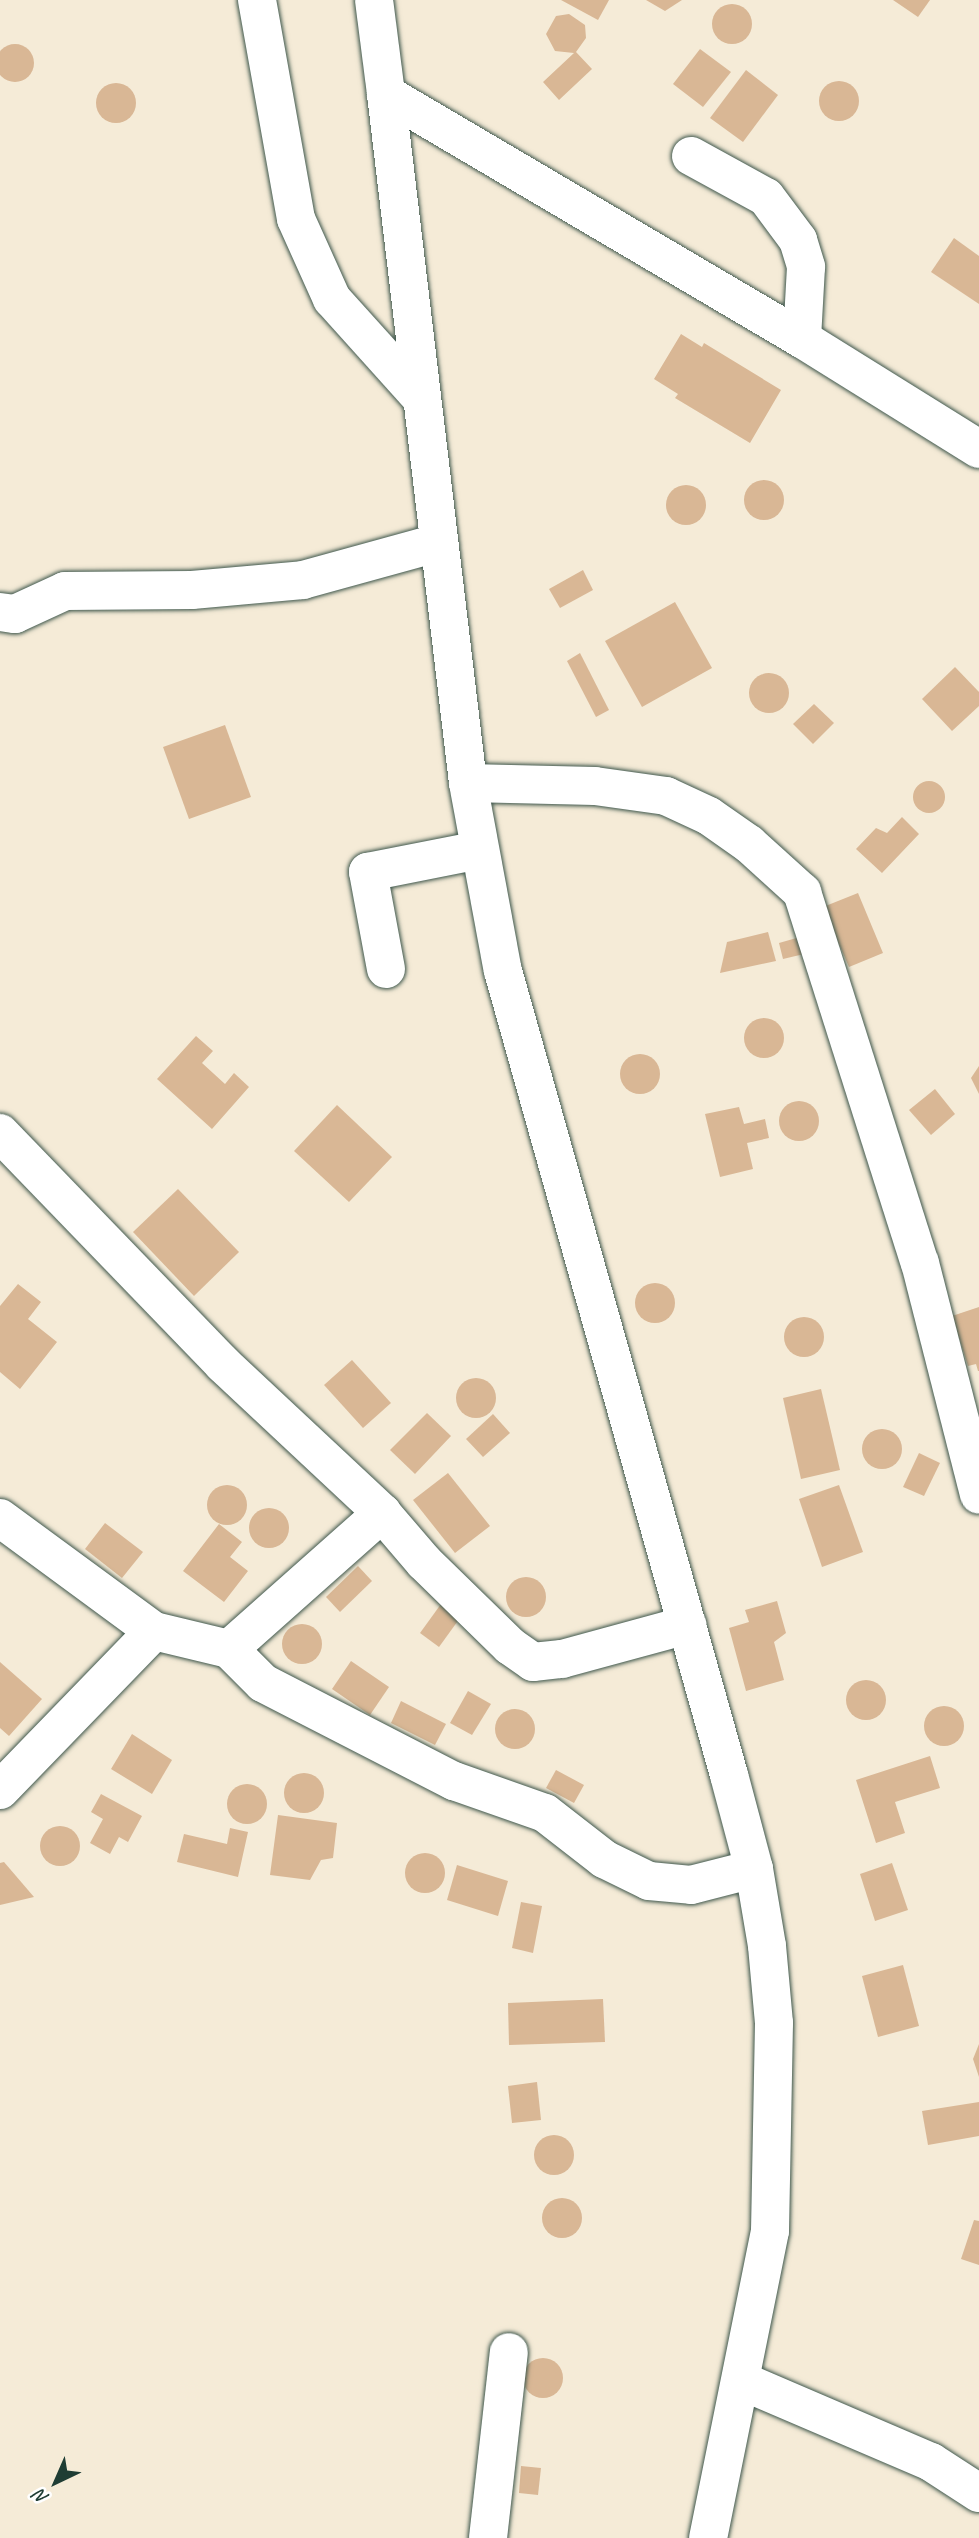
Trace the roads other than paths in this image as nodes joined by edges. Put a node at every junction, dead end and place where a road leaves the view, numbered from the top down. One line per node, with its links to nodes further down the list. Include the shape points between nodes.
1 (257, 0): 6 (street, via 296,219 332,299)
2 (374, 0): 3 (street)
3 (386, 94): 5 (street); 6 (street)
4 (691, 156): 5 (street, via 766,197 798,240 806,267)
5 (802, 339): 7 (street)
6 (421, 398): 8 (street)
7 (979, 449)
8 (437, 542): 9 (street, via 303,580 192,590 65,591 15,614); 10 (street)
9 (0, 612)
10 (468, 783): 11 (street); 14 (street, via 594,786 666,796 709,816 739,837 802,892 920,1262)
11 (479, 850): 12 (street, via 368,872); 17 (street, via 533,1083)
12 (386, 969)
13 (0, 1133): 15 (street, via 223,1364)
14 (979, 1495)
15 (382, 1513): 17 (street, via 424,1562 533,1662 562,1659); 19 (street)
16 (0, 1518): 18 (street)
17 (687, 1625): 21 (street)
18 (154, 1631): 19 (street); 20 (street)
19 (229, 1649): 21 (street, via 263,1683 454,1781 545,1813 604,1859 649,1881 691,1885)
20 (0, 1790)
21 (754, 1870): 23 (street, via 774,2023 774,2134 770,2231)
22 (509, 2352): 25 (street)
23 (742, 2381): 24 (street, via 931,2462); 26 (street)
24 (979, 2493)
25 (488, 2538)
26 (708, 2538)

